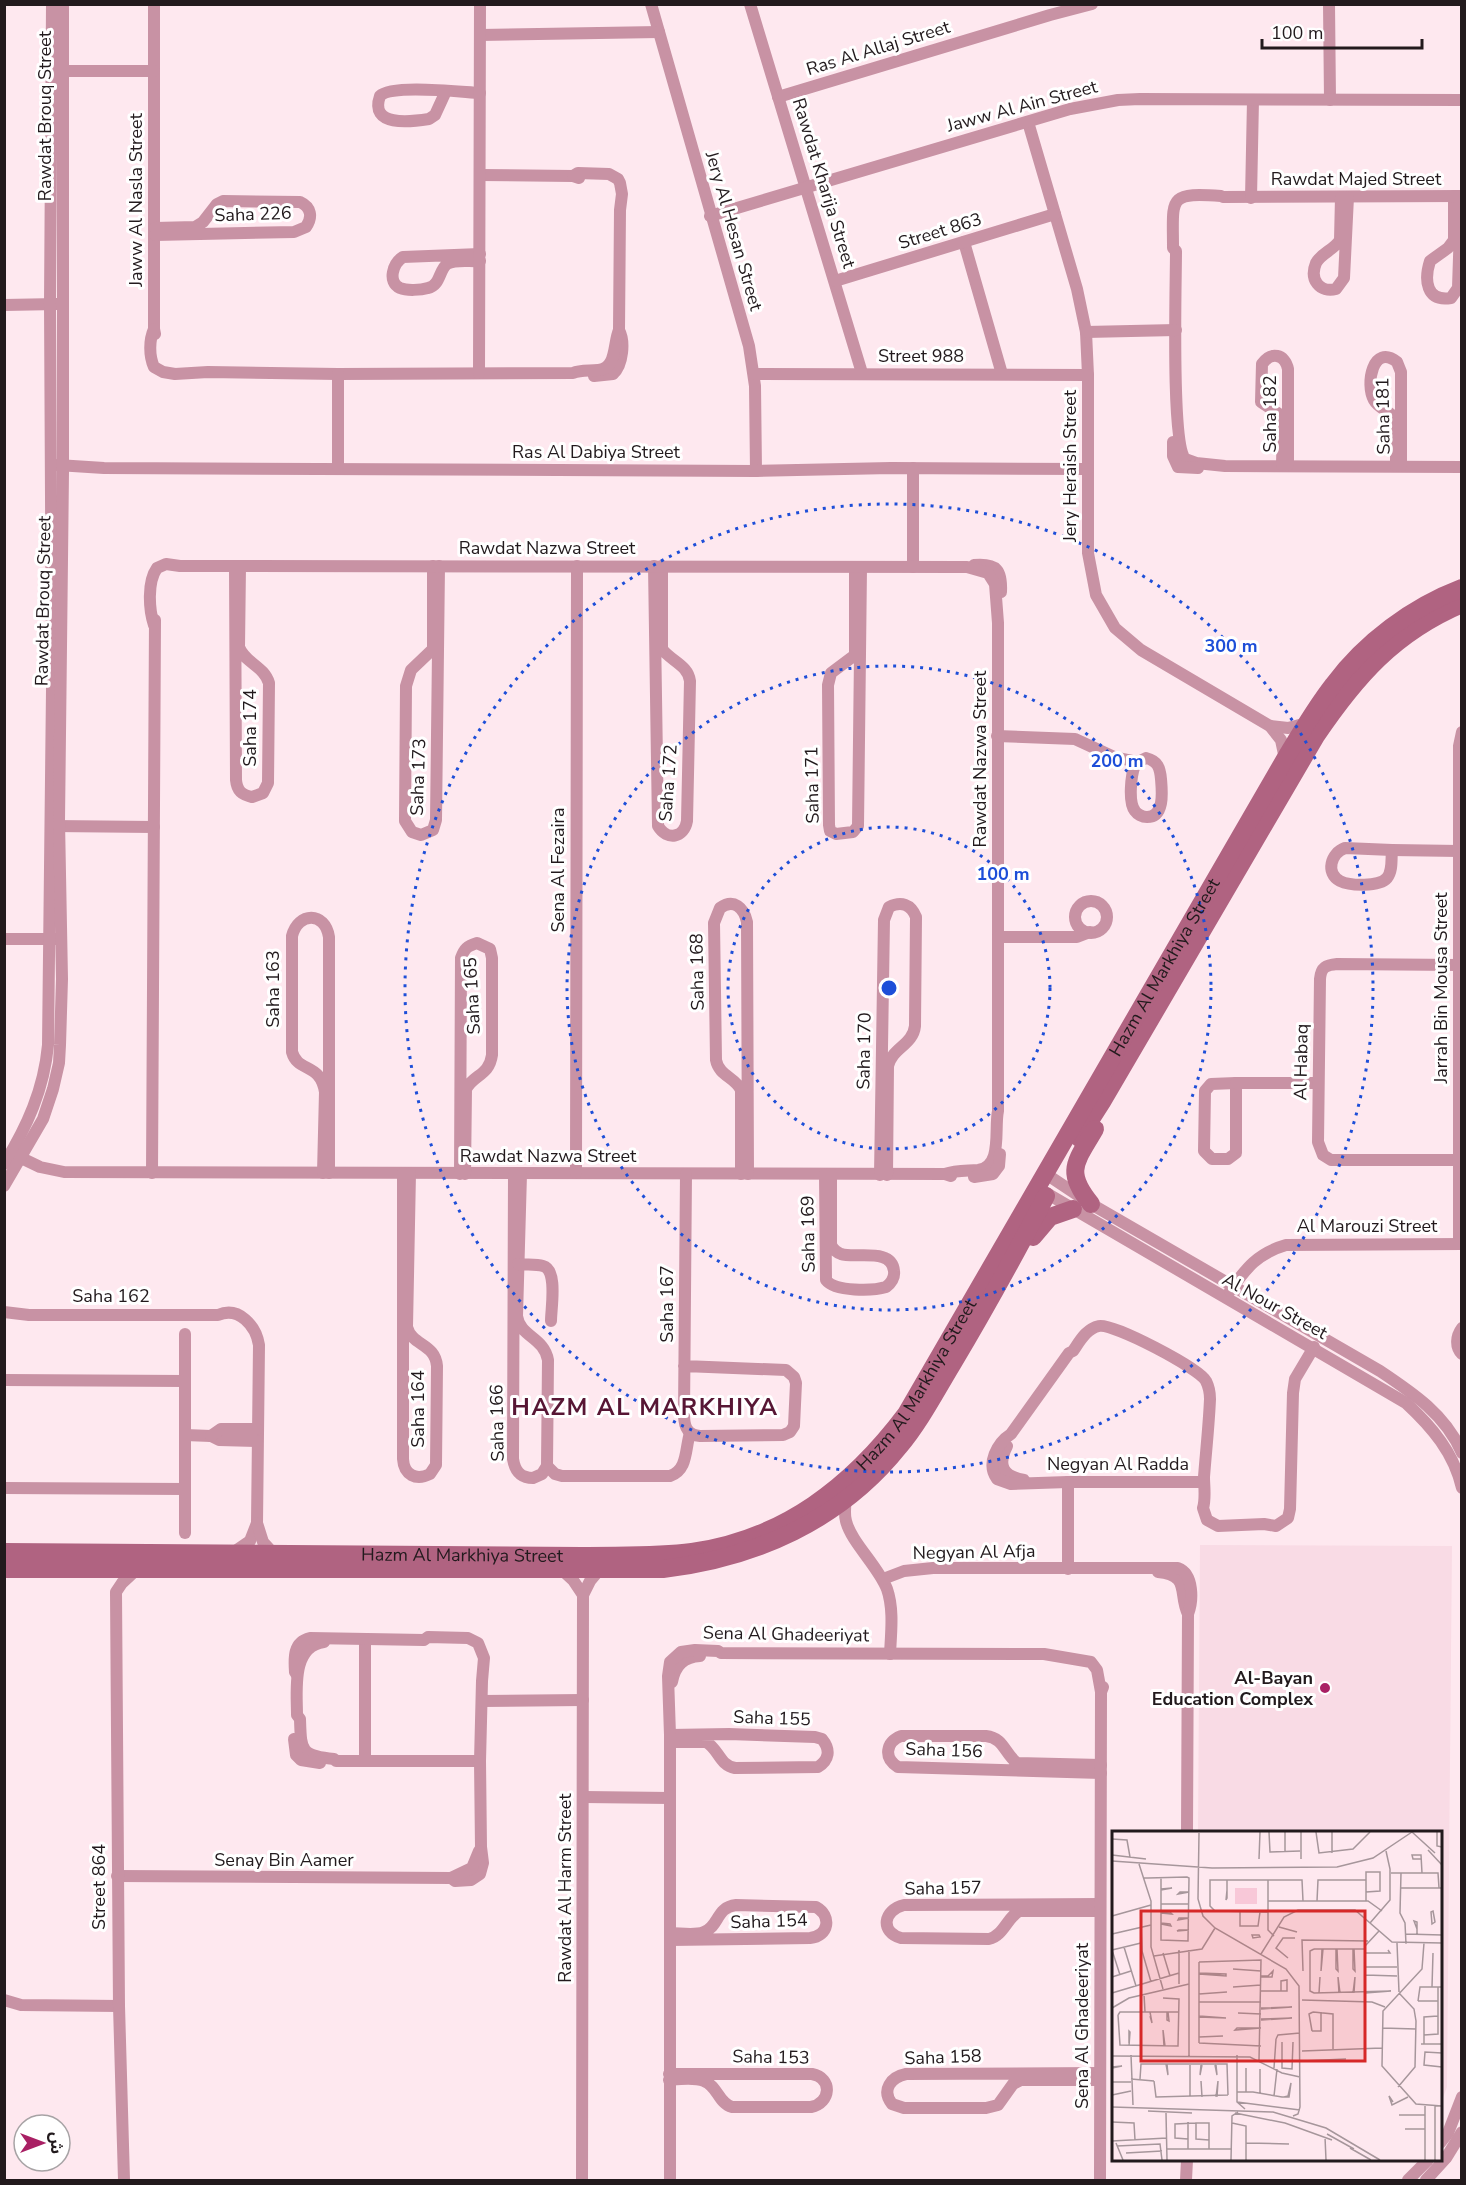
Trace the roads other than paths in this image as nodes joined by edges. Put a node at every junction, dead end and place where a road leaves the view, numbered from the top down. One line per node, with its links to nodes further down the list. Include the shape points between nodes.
1 (52, 4): 11 (street, Rawdat Brouq Street)
2 (63, 4): 11 (street, Rawdat Brouq Street)
3 (154, 4): 12 (street, Jaww Al Nasla Street)
4 (480, 4): 10 (street)
5 (651, 4): 9 (street, Jery Al Hesan Street)
6 (750, 4): 15 (street, Rawdat Kharija Street)
7 (1092, 4): 15 (street, Ras Al Allaj Street)
8 (1329, 4): 17 (street)
9 (659, 33): 10 (street); 27 (street, Jery Al Hesan Street)
10 (480, 35): 14 (street)
11 (57, 71): 12 (street); 39 (street, Rawdat Brouq Street)
12 (154, 71): 28 (street, Jaww Al Nasla Street)
13 (446, 91): 13 (street, via 391,89 380,96 378,110 387,119 429,119 435,115); 14 (street)
14 (480, 93): 20 (street)
15 (778, 97): 21 (street, Rawdat Kharija Street)
16 (1252, 100): 17 (street, Jaww Al Ain Street); 19 (street, Jaww Al Ain Street, via 1118,100); 24 (street, Rawdat Majed Street)
17 (1330, 100): 18 (street, Jaww Al Ain Street)
18 (1461, 100)
19 (1028, 122): 21 (street, Jaww Al Ain Street); 26 (street, Jery Heraish Street)
20 (480, 175): 34 (street); 43 (street, Jaww Al Nasla Street, via 604,174 614,176 622,189 619,330 608,366 573,373)
21 (805, 188): 27 (street, Jaww Al Ain Street); 38 (street, Rawdat Kharija Street)
22 (1459, 196): 23 (street, Rawdat Majed Street); 32 (street, via 1454,240); 35 (street)
23 (1345, 197): 24 (street, Rawdat Majed Street); 31 (street, via 1340,240); 36 (street)
24 (1251, 198): 41 (street, Rawdat Majed Street, via 1193,201 1182,208 1176,251)
25 (209, 213): 28 (street, Saha 226, via 195,227); 29 (street); 29 (street, Saha 226, via 228,200 294,201 310,210 310,223 300,231)
26 (1055, 214): 30 (street, Street 863); 42 (street, Jery Heraish Street)
27 (710, 216): 46 (street, Jery Al Hesan Street)
28 (155, 231): 29 (street, Saha 226); 45 (street, Jaww Al Nasla Street, via 153,329 161,363 175,369 208,372)
29 (221, 234)
30 (964, 242): 38 (street, Street 863); 47 (street)
31 (1328, 251): 36 (street); 36 (street, via 1317,261 1314,272 1317,286 1323,290 1341,285)
32 (1442, 252): 35 (street); 35 (street, via 1430,261 1427,276 1430,292 1436,297 1451,298 1455,294)
33 (428, 255): 34 (street); 37 (street); 37 (street, via 399,259 393,272 394,283 402,289 427,288 435,285)
34 (480, 258): 37 (street, via 450,262); 43 (street)
35 (1460, 259)
36 (1346, 261)
37 (441, 274)
38 (835, 281): 44 (street, Rawdat Kharija Street)
39 (56, 304): 40 (street); 56 (street, Rawdat Brouq Street); 59 (street, Rawdat Brouq Street)
40 (4, 305)
41 (1176, 330): 42 (street); 53 (street, Rawdat Majed Street, via 1176,421 1179,449 1185,459 1225,466)
42 (1086, 332): 48 (street, Jery Heraish Street)
43 (479, 373): 45 (street, Jaww Al Nasla Street)
44 (862, 373): 46 (street, Street 988); 47 (street, Street 988)
45 (339, 374): 57 (street)
46 (754, 374): 61 (street, Jery Al Hesan Street)
47 (1002, 374): 48 (street, Street 988)
48 (1088, 375): 60 (street, Jery Heraish Street)
49 (1401, 397): 52 (street); 52 (street, Saha 181, via 1399,366 1393,359 1382,357 1374,364 1371,384 1375,402); 54 (street, Saha 181)
50 (1289, 399): 51 (street); 51 (street, Saha 182, via 1288,364 1278,355 1268,357 1262,363 1260,398 1263,405); 53 (street, Saha 182)
51 (1275, 411): 53 (street, Saha 182, via 1283,420)
52 (1387, 411): 54 (street, Saha 181, via 1396,419)
53 (1285, 465): 54 (street, Rawdat Majed Street)
54 (1399, 466): 55 (street, Rawdat Majed Street)
55 (1461, 467)
56 (63, 468): 57 (street, Ras Al Dabiya Street); 59 (street, Ras Al Dabiya Street); 86 (street, Rawdat Brouq Street)
57 (338, 468): 61 (street, Ras Al Dabiya Street)
58 (914, 468): 60 (street, Ras Al Dabiya Street); 61 (street, Ras Al Dabiya Street); 66 (street)
59 (50, 469): 86 (street, Rawdat Brouq Street)
60 (1088, 469): 79 (street, Jery Heraish Street, via 1090,575 1107,616 1124,638 1141,650)
61 (756, 471)
62 (238, 566): 63 (street, Rawdat Nazwa Street); 71 (street, Saha 174, via 239,647); 76 (street, Saha 174); 87 (street, Rawdat Nazwa Street, via 166,564 157,568 151,579)
63 (436, 566): 64 (street, Rawdat Nazwa Street); 72 (street, Saha 173, via 433,649); 74 (street, Saha 173)
64 (577, 566): 65 (street, Rawdat Nazwa Street); 114 (street, Sena Al Fezaira)
65 (658, 566): 67 (street, Rawdat Nazwa Street); 70 (street, Saha 172, via 662,645); 75 (street, Saha 172)
66 (913, 567): 67 (street, Rawdat Nazwa Street); 81 (street, Rawdat Nazwa Street, via 967,567 985,572 993,580 998,623)
67 (858, 568): 73 (street, Saha 171, via 856,651 851,660); 77 (street, Saha 171)
68 (1461, 588): 78 (street, Hazm Al Markhiya Street, via 1417,609 1383,634 1333,684)
69 (1461, 604): 107 (street, Hazm Al Markhiya Street, via 1410,631 1371,664 1342,697)
70 (674, 661): 75 (street, via 661,667); 75 (street, Saha 172, via 688,672 690,681 687,821 686,828 675,836 668,836 658,826)
71 (253, 664): 76 (street); 76 (street, Saha 174, via 267,676 269,694 268,783 263,793 252,797 237,787)
72 (415, 666): 74 (street, via 429,667); 74 (street, Saha 173, via 406,686 405,815 407,827 416,835 430,833 436,820)
73 (840, 666): 77 (street, via 854,671); 77 (street, Saha 171, via 831,673 828,685 829,825 830,831 837,834 853,832 858,826)
74 (438, 675)
75 (656, 676)
76 (235, 678)
77 (860, 679)
78 (1307, 723): 79 (street, via 1288,728); 83 (street, Hazm Al Markhiya Street)
79 (1270, 726): 83 (street, via 1281,740)
80 (1461, 732): 89 (street, Jarrah Bin Mousa Street)
81 (997, 736): 82 (street, via 1075,739); 93 (street, Rawdat Nazwa Street)
82 (1106, 754): 84 (street); 85 (street)
83 (1285, 759): 121 (street, Hazm Al Markhiya Street, via 1101,1074)
84 (1138, 762): 85 (street); 85 (street, via 1151,759 1160,770 1161,807 1153,816 1141,816 1132,807)
85 (1132, 778)
86 (54, 826): 87 (street); 95 (street, Rawdat Brouq Street)
87 (154, 827): 111 (street, Rawdat Nazwa Street)
88 (1392, 850): 88 (street, via 1345,848 1332,859 1331,870 1343,882 1378,883 1388,876); 89 (street)
89 (1459, 851): 90 (street, Jarrah Bin Mousa Street)
90 (1460, 916): 96 (street, Jarrah Bin Mousa Street)
91 (1078, 926): 92 (street); 92 (street, via 1075,915 1081,904 1098,902 1105,911 1105,923); 93 (street)
92 (1090, 932): 93 (street, via 1077,937)
93 (998, 933): 120 (street, Rawdat Nazwa Street, via 997,1170 984,1177)
94 (4, 939): 95 (street)
95 (55, 939): 108 (street, Rawdat Brouq Street, via 59,1063 43,1119)
96 (1459, 964): 106 (street, Al Habaq, via 1325,966 1320,974); 109 (street, Jarrah Bin Mousa Street)
97 (882, 1033): 98 (street, via 889,1041); 98 (street, Saha 170, via 884,920 889,907 902,903 914,911 916,926 914,1031); 120 (street, Saha 170)
98 (904, 1045): 120 (street, Saha 170, via 891,1057 888,1066)
99 (328, 1056): 102 (street, via 320,1065); 102 (street, Saha 163, via 328,929 323,922 307,918 299,922 292,936 291,1046 296,1061); 112 (street, Saha 163)
100 (747, 1064): 104 (street); 104 (street, Saha 168, via 747,922 741,908 730,903 720,908 714,923 716,1060 720,1072); 118 (street, Saha 168)
101 (460, 1065): 103 (street); 103 (street, Saha 165, via 461,958 469,945 477,943 490,950 492,958 492,1055); 115 (street, Saha 165)
102 (309, 1067): 112 (street, Saha 163, via 320,1076 325,1092)
103 (483, 1074): 115 (street, Saha 165, via 466,1089)
104 (728, 1078): 118 (street, Saha 168, via 740,1087 742,1096)
105 (1236, 1083): 105 (street, via 1211,1084 1206,1088 1204,1151 1212,1159 1228,1159 1236,1153); 106 (street)
106 (1318, 1083): 109 (street, Al Habaq, via 1318,1142 1326,1158)
107 (1102, 1102): 121 (street, Hazm Al Markhiya Street); 123 (street, via 1102,1117 1074,1174 1077,1186)
108 (16, 1155): 110 (street, Rawdat Brouq Street); 111 (street, Rawdat Nazwa Street, via 40,1167 64,1172); 122 (street, Rawdat Brouq Street)
109 (1459, 1160): 125 (street, Jarrah Bin Mousa Street)
110 (4, 1164)
111 (152, 1173): 112 (street, Rawdat Nazwa Street)
112 (326, 1173): 113 (street, Rawdat Nazwa Street)
113 (406, 1173): 115 (street, Rawdat Nazwa Street); 137 (street, Saha 164, via 407,1327); 140 (street, Saha 164)
114 (576, 1173): 116 (street, Rawdat Nazwa Street); 117 (street, Rawdat Nazwa Street)
115 (463, 1174): 116 (street, Rawdat Nazwa Street)
116 (518, 1174): 127 (street); 138 (street, Saha 166)
117 (688, 1174): 118 (street, Rawdat Nazwa Street); 142 (street, Saha 167)
118 (745, 1174): 119 (street, Rawdat Nazwa Street)
119 (828, 1174): 120 (street, Rawdat Nazwa Street); 126 (street, Saha 169, via 830,1240 833,1249); 128 (street, Saha 169)
120 (884, 1175)
121 (1046, 1184): 123 (street, Al Nour Street); 124 (street, Al Nour Street); 129 (street, Hazm Al Markhiya Street); 162 (street, Hazm Al Markhiya Street, via 887,1440 837,1489 770,1529 694,1552 660,1554)
122 (4, 1186)
123 (1091, 1204): 130 (street, Al Nour Street)
124 (1072, 1209): 129 (street, via 1056,1213 1042,1224); 131 (street, Al Nour Street)
125 (1460, 1244): 130 (street, Al Marouzi Street, via 1286,1245 1260,1255)
126 (845, 1255): 128 (street); 128 (street, Saha 169, via 885,1258 894,1268 891,1282 883,1288 835,1288 826,1280)
127 (519, 1264): 133 (street, via 545,1266 550,1271); 136 (street, via 518,1322)
128 (825, 1264)
129 (1006, 1271): 155 (street, Hazm Al Markhiya Street, via 899,1447)
130 (1233, 1286): 131 (street, Al Marouzi Street); 148 (street, Al Nour Street, via 1414,1394 1435,1413)
131 (1225, 1299): 139 (street, Al Nour Street)
132 (4, 1312): 147 (street, Saha 162, via 236,1314 253,1327 259,1345)
133 (551, 1321)
134 (1461, 1328): 141 (street, via 1457,1343)
135 (185, 1334): 144 (street)
136 (530, 1335): 138 (street); 149 (street, via 544,1347 548,1360)
137 (422, 1344): 140 (street); 140 (street, Saha 164, via 434,1353 437,1366 436,1465 425,1476 411,1476 404,1467)
138 (513, 1346): 149 (street, Saha 166, via 514,1467 524,1477 534,1478)
139 (1314, 1347): 151 (street, via 1295,1379 1290,1477 1283,1512 1276,1520 1264,1524 1215,1526 1207,1520 1203,1508); 153 (street, Al Nour Street, via 1406,1403 1426,1422 1445,1447)
140 (403, 1352)
141 (1461, 1354)
142 (687, 1371): 142 (street, Saha 167, via 783,1376 790,1390 788,1421 775,1429 700,1427 690,1411); 145 (street, Saha 167, via 684,1420); 145 (street, Saha 167, via 786,1370 794,1377 796,1389 794,1426 786,1434)
143 (4, 1380): 144 (street)
144 (185, 1381): 146 (street)
145 (690, 1433): 149 (street, Saha 167, via 682,1467 670,1476 561,1476)
146 (185, 1435): 147 (street, via 219,1440); 154 (street)
147 (257, 1435): 157 (street, Saha 162)
148 (1461, 1453)
149 (547, 1466)
150 (1068, 1482): 151 (street, Negyan Al Radda); 151 (street, Negyan Al Radda, via 1014,1478 1003,1467 1002,1458 1011,1434 1069,1353 1086,1333 1107,1327 1179,1362 1201,1382 1209,1404); 166 (street)
151 (1204, 1482)
152 (4, 1488): 154 (street)
153 (1461, 1488)
154 (185, 1489): 159 (street)
155 (846, 1498): 156 (street, Hazm Al Markhiya Street); 158 (street)
156 (817, 1519): 158 (street, via 837,1521); 165 (street, Hazm Al Markhiya Street, via 776,1541 698,1565)
157 (257, 1523): 161 (street, via 250,1541); 162 (street, Saha 162, via 263,1542)
158 (849, 1529): 169 (street)
159 (185, 1533)
160 (4, 1552): 161 (street, Hazm Al Markhiya Street)
161 (232, 1553): 162 (street, Hazm Al Markhiya Street)
162 (274, 1554)
163 (560, 1568): 165 (street, Hazm Al Markhiya Street); 168 (street, Hazm Al Markhiya Street); 171 (street)
164 (4, 1569): 167 (street, Hazm Al Markhiya Street)
165 (600, 1569): 171 (street)
166 (1068, 1569): 169 (street, Negyan Al Afja, via 918,1569); 186 (street, Negyan Al Afja, via 1168,1573 1178,1578 1184,1590 1188,1614)
167 (99, 1570): 168 (street, Hazm Al Markhiya Street); 170 (street)
168 (136, 1570): 170 (street)
169 (883, 1579): 173 (street, via 891,1605)
170 (116, 1592): 187 (street, Street 864)
171 (583, 1595): 174 (street, Rawdat Al Harm Street)
172 (365, 1640): 175 (street, Senay Bin Aamer, via 473,1640 483,1652); 180 (street); 180 (street, Senay Bin Aamer, via 341,1639 309,1647 297,1675 294,1727 296,1755 301,1760)
173 (890, 1654): 177 (street, Sena Al Ghadeeriyat, via 681,1652 670,1662 668,1676); 182 (street, Sena Al Ghadeeriyat, via 1044,1654 1091,1662 1097,1670 1101,1692)
174 (583, 1700): 175 (street); 184 (street, Rawdat Al Harm Street)
175 (482, 1701): 181 (street, Senay Bin Aamer)
176 (729, 1734): 177 (street, Saha 155); 179 (street); 179 (street, Saha 155, via 815,1737 826,1745 827,1758 811,1768 735,1768 727,1766)
177 (670, 1738): 179 (street, Saha 155, via 706,1742); 185 (street, Sena Al Ghadeeriyat)
178 (1005, 1749): 182 (street, Saha 156, via 1017,1763); 183 (street); 183 (street, Saha 156, via 998,1739 987,1736 901,1736 889,1746 888,1756 898,1767)
179 (717, 1753)
180 (365, 1761): 181 (street, Senay Bin Aamer)
181 (480, 1761): 187 (street, Senay Bin Aamer, via 481,1847 472,1868 451,1878)
182 (1101, 1769): 183 (street, Saha 156); 189 (street, Sena Al Ghadeeriyat)
183 (994, 1770)
184 (584, 1797): 185 (street); 210 (street, Rawdat Al Harm Street)
185 (670, 1798): 192 (street, Sena Al Ghadeeriyat)
186 (1187, 1831)
187 (117, 1876): 196 (street, Street 864)
188 (996, 1905): 189 (street, Saha 157); 191 (street); 191 (street, Saha 157, via 904,1905 890,1911 887,1926 894,1936 902,1938 989,1939 996,1937)
189 (1100, 1908): 191 (street, Saha 157, via 1024,1911); 201 (street, Sena Al Ghadeeriyat)
190 (716, 1919): 192 (street, Saha 154, via 704,1932); 193 (street); 193 (street, Saha 154, via 723,1910 736,1905 808,1905 825,1915 827,1924 825,1931 815,1938)
191 (1007, 1923)
192 (670, 1937): 193 (street, Saha 154); 200 (street, Sena Al Ghadeeriyat)
193 (730, 1940)
194 (4, 2000): 195 (street)
195 (21, 2005): 196 (street); 197 (street)
196 (118, 2006): 209 (street, Street 864)
197 (4, 2007)
198 (727, 2074): 200 (street, Saha 153); 202 (street); 202 (street, Saha 153, via 818,2075 824,2079 827,2094 820,2104 811,2107 732,2107 725,2104)
199 (994, 2074): 201 (street, Saha 158); 203 (street); 203 (street, Saha 158, via 898,2076 888,2085 888,2099 904,2108 987,2108 998,2105)
200 (669, 2077): 202 (street, Saha 153, via 702,2080); 211 (street, Sena Al Ghadeeriyat)
201 (1100, 2077): 203 (street, Saha 158, via 1021,2080); 212 (street, Sena Al Ghadeeriyat)
202 (716, 2090)
203 (1007, 2091)
204 (1461, 2097): 206 (street)
205 (1461, 2132): 215 (street)
206 (1442, 2140)
207 (1186, 2161): 213 (street)
208 (1427, 2161): 214 (street)
209 (124, 2181)
210 (582, 2181)
211 (670, 2181)
212 (1100, 2181)
213 (1186, 2181)
214 (1408, 2181)
215 (1426, 2181)

